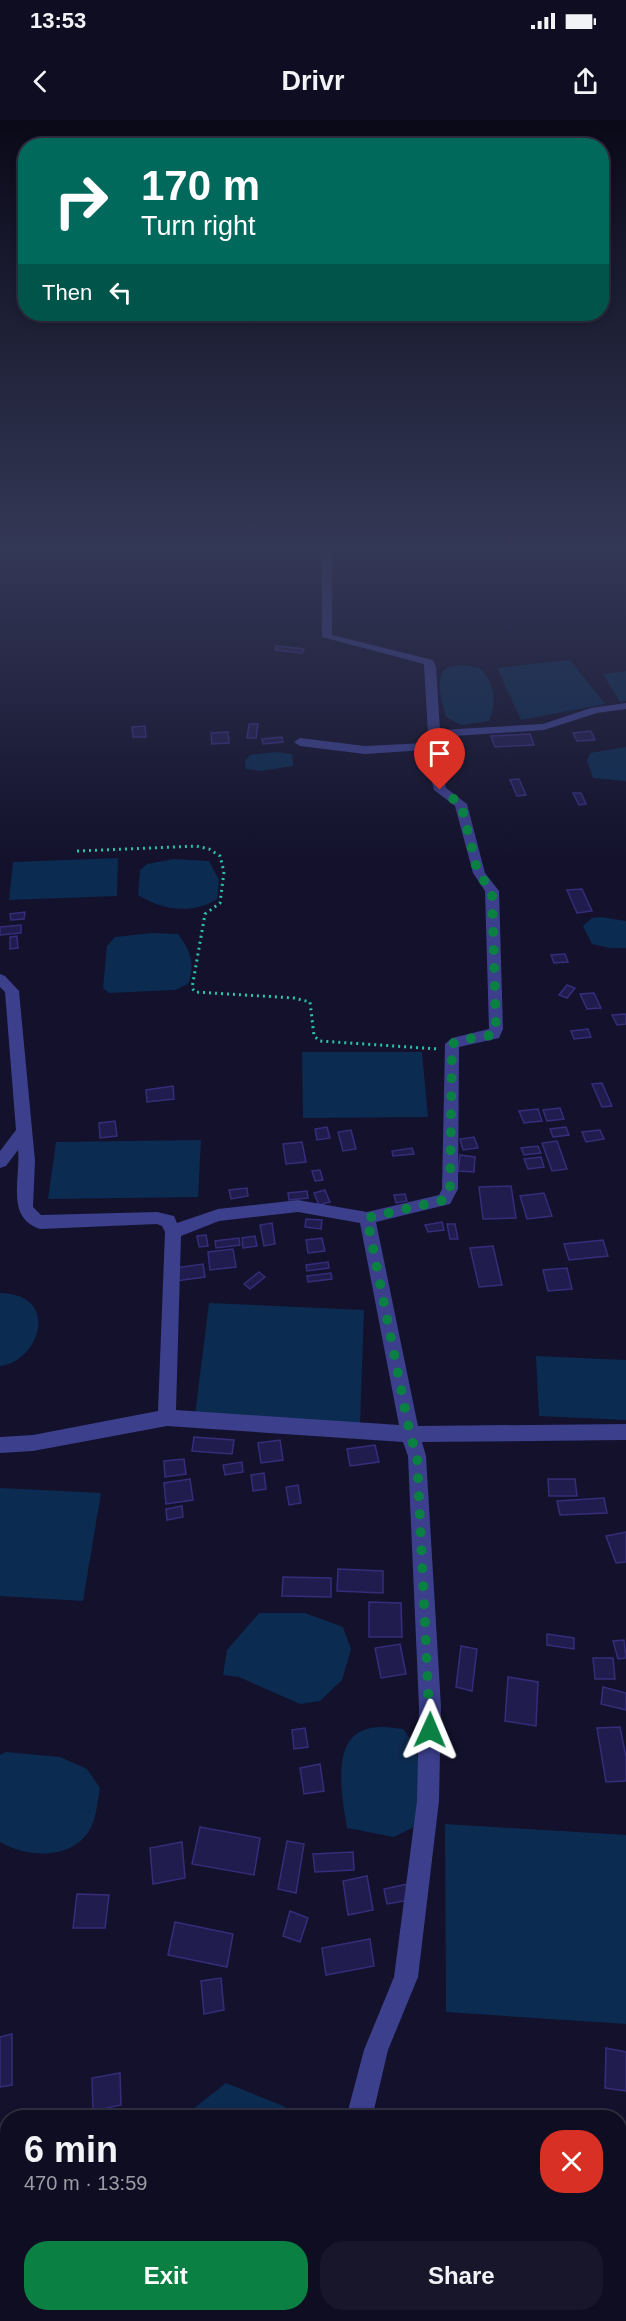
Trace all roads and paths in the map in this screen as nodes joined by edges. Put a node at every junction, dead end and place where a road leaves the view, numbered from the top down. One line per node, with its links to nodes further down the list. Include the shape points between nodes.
1 (395, 654): 3 (street, via 429,662)
2 (626, 706): 3 (street, via 595,710 544,728)
3 (432, 740): 4 (street, via 365,750); 7 (street, via 440,790 461,804 478,873 492,891 496,1029 486,1037 461,1039)
4 (300, 742)
5 (77, 851): 7 (path, via 196,846 220,856 224,872 220,903 205,914 192,988 195,992 310,1002 314,1036 320,1041)
6 (0, 979): 8 (street, via 12,991)
7 (450, 1050): 10 (street, via 450,1189 444,1200)
8 (24, 1131): 9 (street); 11 (street, via 25,1208 31,1218 40,1222 157,1218 168,1221)
9 (0, 1162)
10 (367, 1218): 11 (street, via 298,1206 218,1215); 14 (street)
11 (173, 1232): 12 (street)
12 (167, 1418): 14 (street); 15 (street, via 33,1443)
13 (626, 1432): 14 (street)
14 (410, 1434): 16 (street, via 417,1456 430,1707 428,1801 406,1977 376,2050)
15 (0, 1445)
16 (361, 2110)

